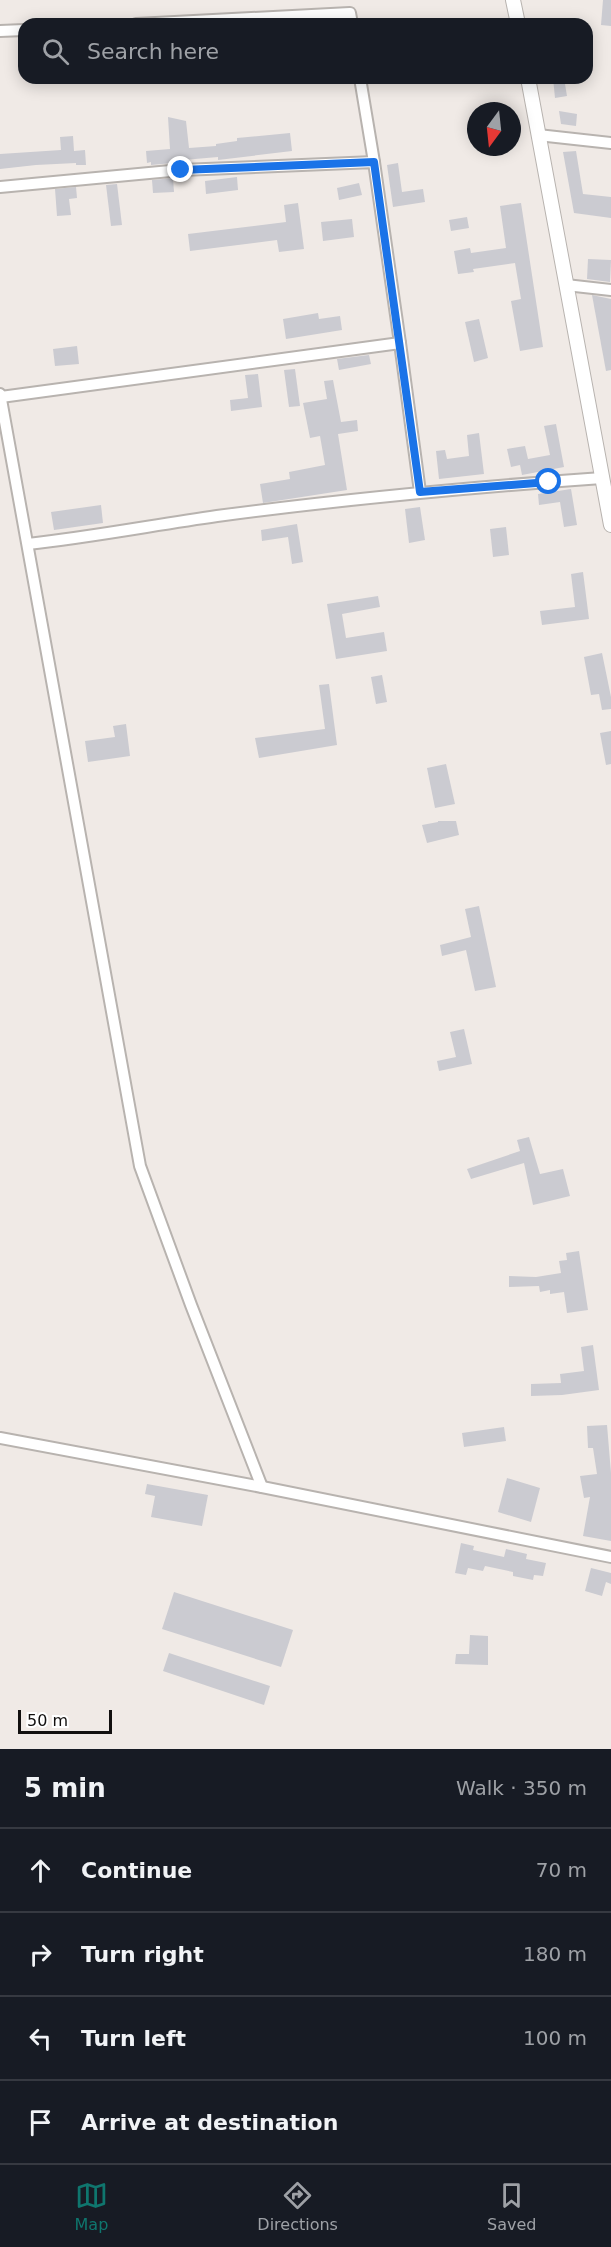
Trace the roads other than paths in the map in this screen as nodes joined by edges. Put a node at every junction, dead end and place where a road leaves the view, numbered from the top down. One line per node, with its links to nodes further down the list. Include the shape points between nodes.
1 (513, 0): 4 (street)
2 (253, 18): 3 (street, via 350,13)
3 (351, 18)
4 (517, 18)
5 (18, 30): 6 (street)
6 (0, 31)
7 (361, 84): 11 (street)
8 (529, 84): 9 (street)
9 (538, 135): 10 (street); 13 (street)
10 (611, 143)
11 (374, 162): 12 (street, via 181,170); 15 (street)
12 (0, 187)
13 (566, 285): 14 (street); 17 (street)
14 (611, 290)
15 (400, 344): 16 (street); 19 (street)
16 (0, 396): 21 (street)
17 (604, 456): 18 (street)
18 (602, 478): 19 (street); 20 (street)
19 (420, 492): 21 (street)
20 (611, 525)
21 (28, 543): 23 (street, via 140,1166)
22 (0, 1438): 23 (street)
23 (262, 1487): 24 (street)
24 (611, 1557)

